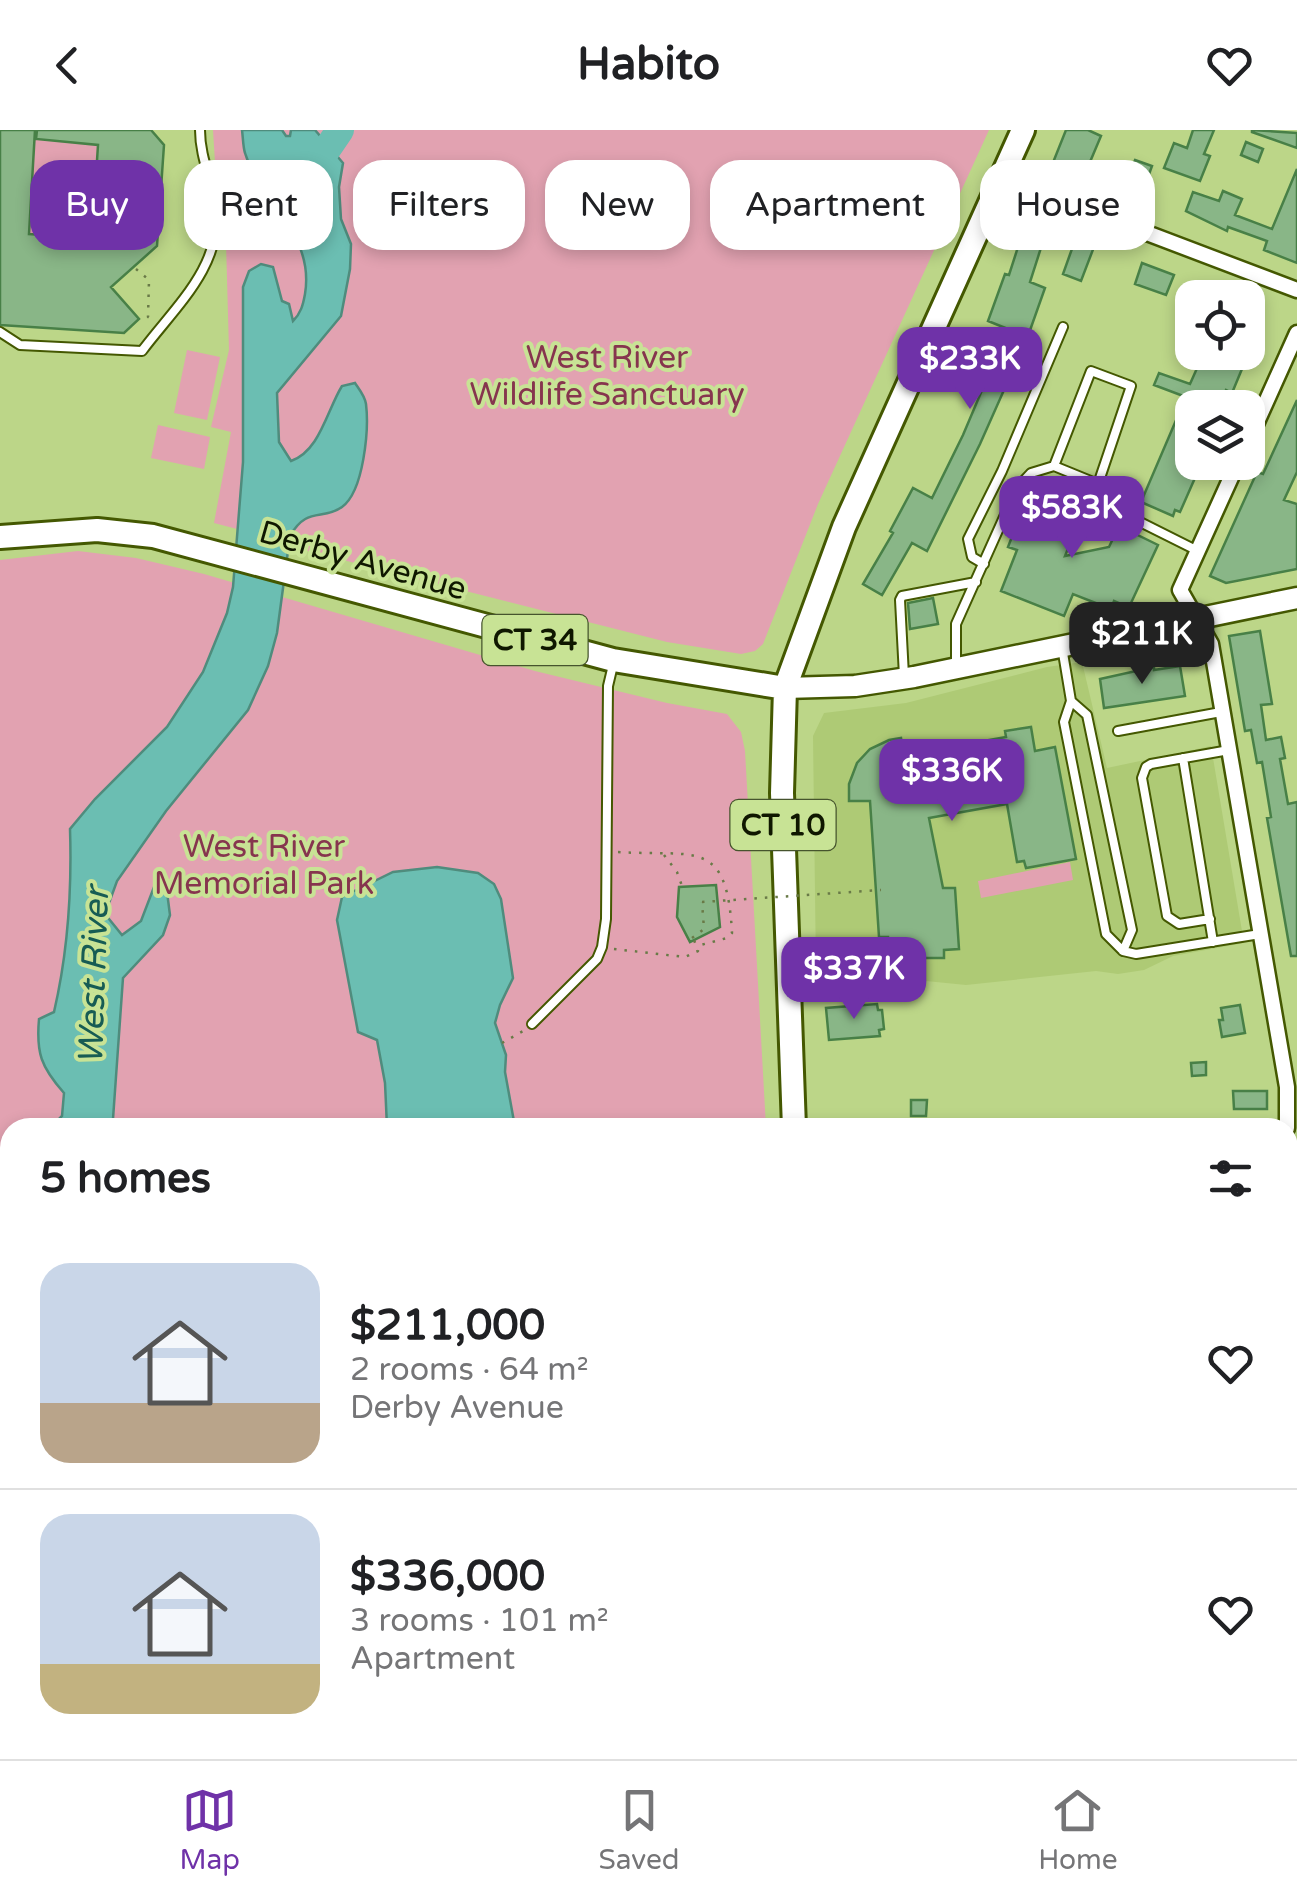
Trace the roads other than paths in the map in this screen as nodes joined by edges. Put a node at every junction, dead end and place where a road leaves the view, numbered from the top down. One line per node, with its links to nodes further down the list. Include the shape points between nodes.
1 (200, 130): 8 (lane, via 216,214 214,245 192,288 142,350 20,345)
2 (1023, 130): 3 (main road, CT 10)
3 (1010, 160)
4 (980, 227): 26 (main road, CT 10, via 844,528)
5 (1155, 236): 6 (street)
6 (1297, 290)
7 (1064, 327): 12 (lane)
8 (0, 332)
9 (1297, 333): 10 (street)
10 (1265, 404)
11 (1054, 466): 14 (lane); 15 (lane); 15 (lane, via 1091,371 1131,386)
12 (1002, 471): 14 (lane); 18 (lane, via 968,539 972,557)
13 (1230, 480): 17 (street)
14 (1020, 482): 18 (lane)
15 (1098, 484): 17 (lane, via 1098,501)
16 (0, 537): 23 (main road, Derby Avenue / CT 34, via 97,530 153,536)
17 (1198, 552): 21 (street, via 1180,590)
18 (984, 564): 19 (lane)
19 (976, 582): 24 (lane, via 956,624); 25 (lane, via 902,596)
20 (1297, 598): 21 (main road, Derby Avenue)
21 (1197, 618): 22 (main road, Derby Avenue); 28 (street, via 1211,644)
22 (1062, 646): 24 (main road, Derby Avenue); 27 (lane)
23 (614, 660): 26 (main road, Derby Avenue / CT 34); 36 (lane, via 602,948)
24 (956, 668): 25 (main road, Derby Avenue)
25 (904, 678): 26 (main road, Derby Avenue)
26 (784, 688): 37 (main road, CT 10)
27 (1072, 701): 35 (lane, via 1064,722 1106,934); 35 (lane, via 1087,714 1128,910 1132,930)
28 (1222, 712): 29 (lane); 30 (street)
29 (1118, 731)
30 (1229, 750): 31 (lane); 33 (street)
31 (1183, 758): 32 (lane); 32 (lane, via 1146,766 1142,778 1167,916 1179,924)
32 (1210, 919): 34 (lane)
33 (1260, 934): 34 (lane); 38 (street)
34 (1213, 942): 35 (lane)
35 (1123, 951)
36 (532, 1024)
37 (794, 1118)
38 (1287, 1118)

